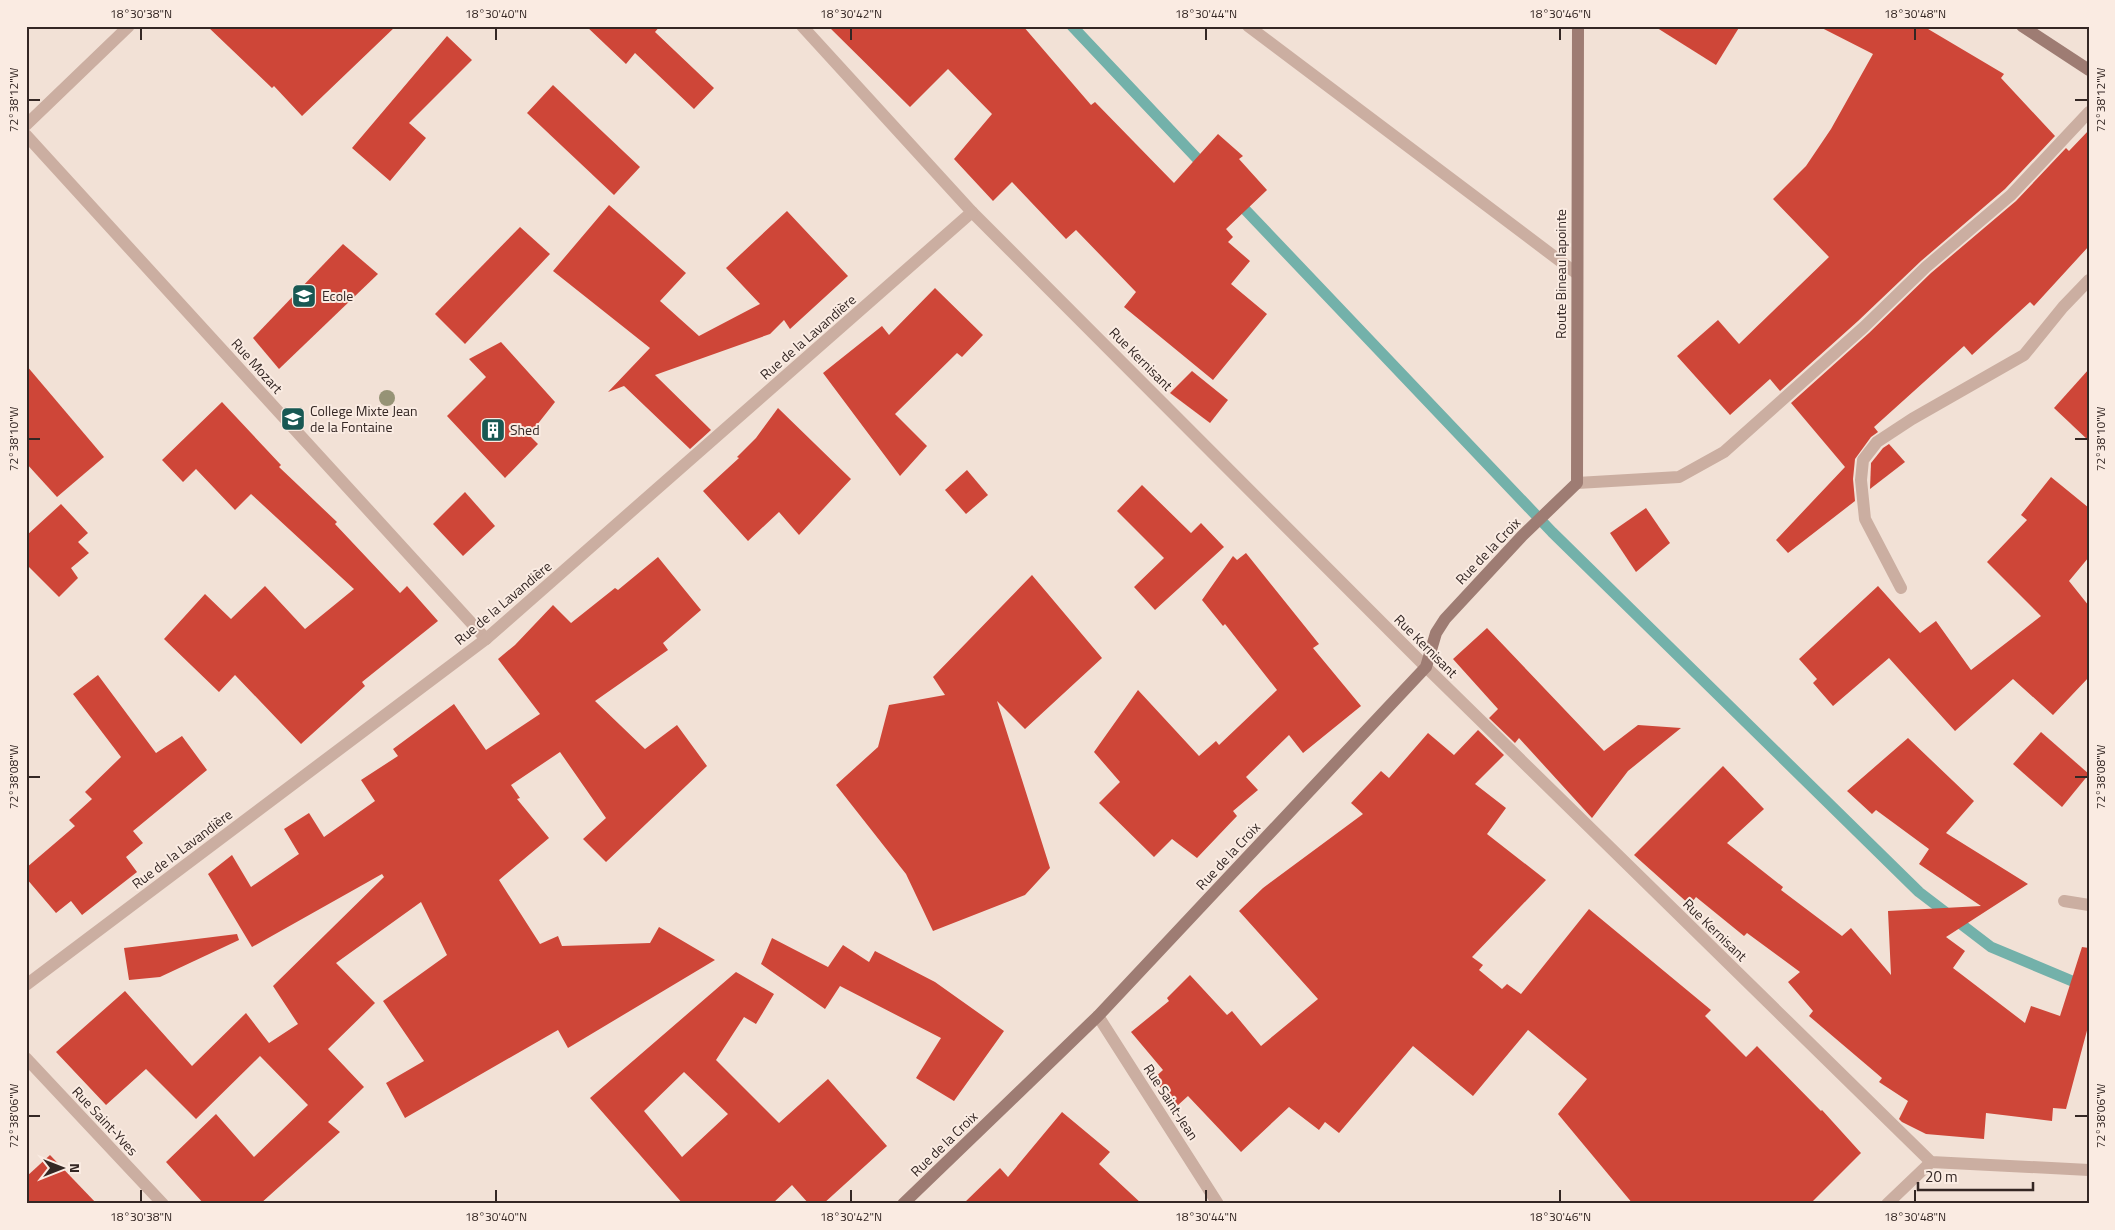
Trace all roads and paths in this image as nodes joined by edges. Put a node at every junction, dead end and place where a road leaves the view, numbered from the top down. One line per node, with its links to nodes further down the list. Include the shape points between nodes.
1 (130, 26): 8 (street)
2 (802, 26): 10 (street, Rue Kernisant)
3 (1248, 26): 11 (street)
4 (1578, 26): 11 (street, Route Bineau lapointe)
5 (2022, 26): 6 (street)
6 (2089, 70)
7 (2089, 112): 13 (street, via 2012,194 1926,267 1724,452 1679,477)
8 (26, 125)
9 (26, 135): 15 (street, Rue Mozart)
10 (972, 212): 15 (street, Rue de la Lavandière); 16 (street, Rue Kernisant)
11 (1576, 272): 13 (street, Route Bineau lapointe)
12 (2089, 280): 14 (street, via 2062,307 2024,355 1905,423 1877,442 1863,460 1861,480 1865,519)
13 (1576, 483): 16 (street, Rue de la Croix, via 1445,619 1436,633)
14 (1901, 588)
15 (486, 639): 19 (street, Rue de la Lavandière)
16 (1426, 667): 20 (street, Rue de la Croix); 22 (street, Rue Kernisant)
17 (2064, 901): 18 (street)
18 (2089, 905)
19 (26, 985)
20 (1098, 1016): 25 (street, Rue de la Croix); 26 (street, Rue Saint-Jean)
21 (26, 1058): 24 (street, Rue Saint-Yves)
22 (1931, 1162): 23 (street); 27 (street)
23 (2089, 1170)
24 (163, 1204)
25 (903, 1204)
26 (1218, 1204)
27 (1887, 1204)

